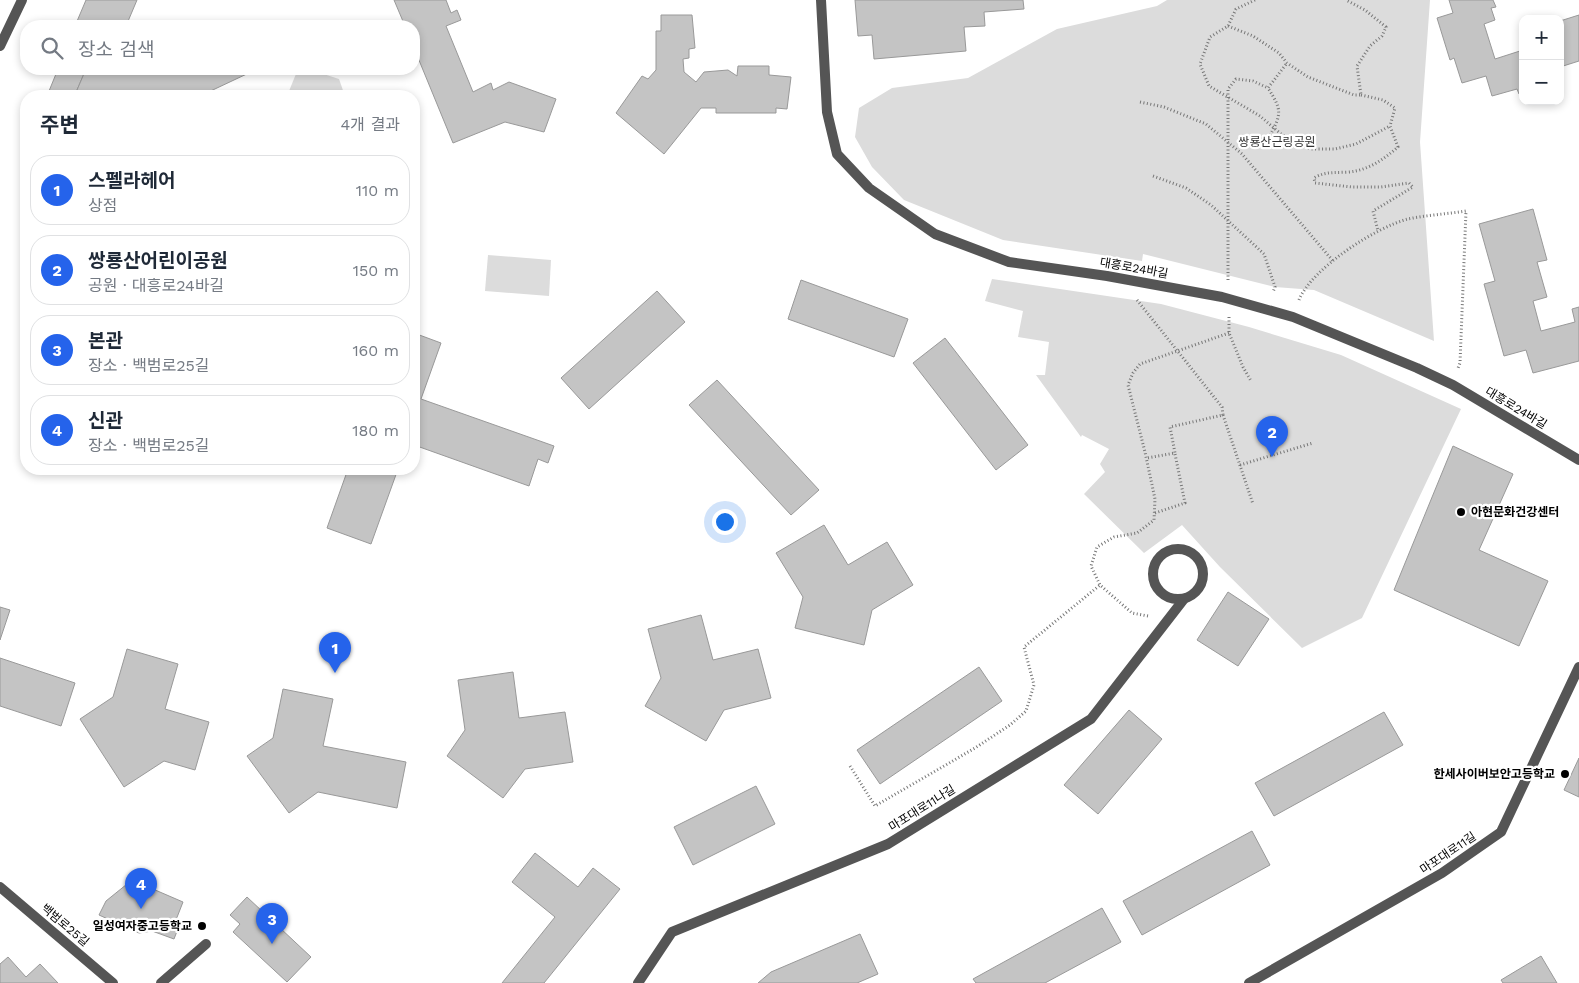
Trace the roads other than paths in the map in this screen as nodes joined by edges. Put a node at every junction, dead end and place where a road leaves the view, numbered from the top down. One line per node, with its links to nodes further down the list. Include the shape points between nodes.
1 (22, 0): 3 (street)
2 (821, 0): 4 (street, 대흥로24바길, via 827,112 837,154 868,188 936,234 1009,262 1222,297 1293,317 1453,385)
3 (0, 46)
4 (1579, 460)
5 (1184, 599): 5 (street, via 1202,584 1203,568 1194,554 1186,550 1170,550 1156,561 1152,577 1160,592 1167,597); 11 (street, 마포대로11나길, via 1091,719 888,844 672,932)
6 (1579, 667): 12 (street, 마포대로11길, via 1501,832 1442,873)
7 (0, 887): 9 (street, 백범로25길)
8 (206, 944): 10 (street)
9 (113, 983)
10 (160, 983)
11 (638, 983)
12 (1249, 983)

